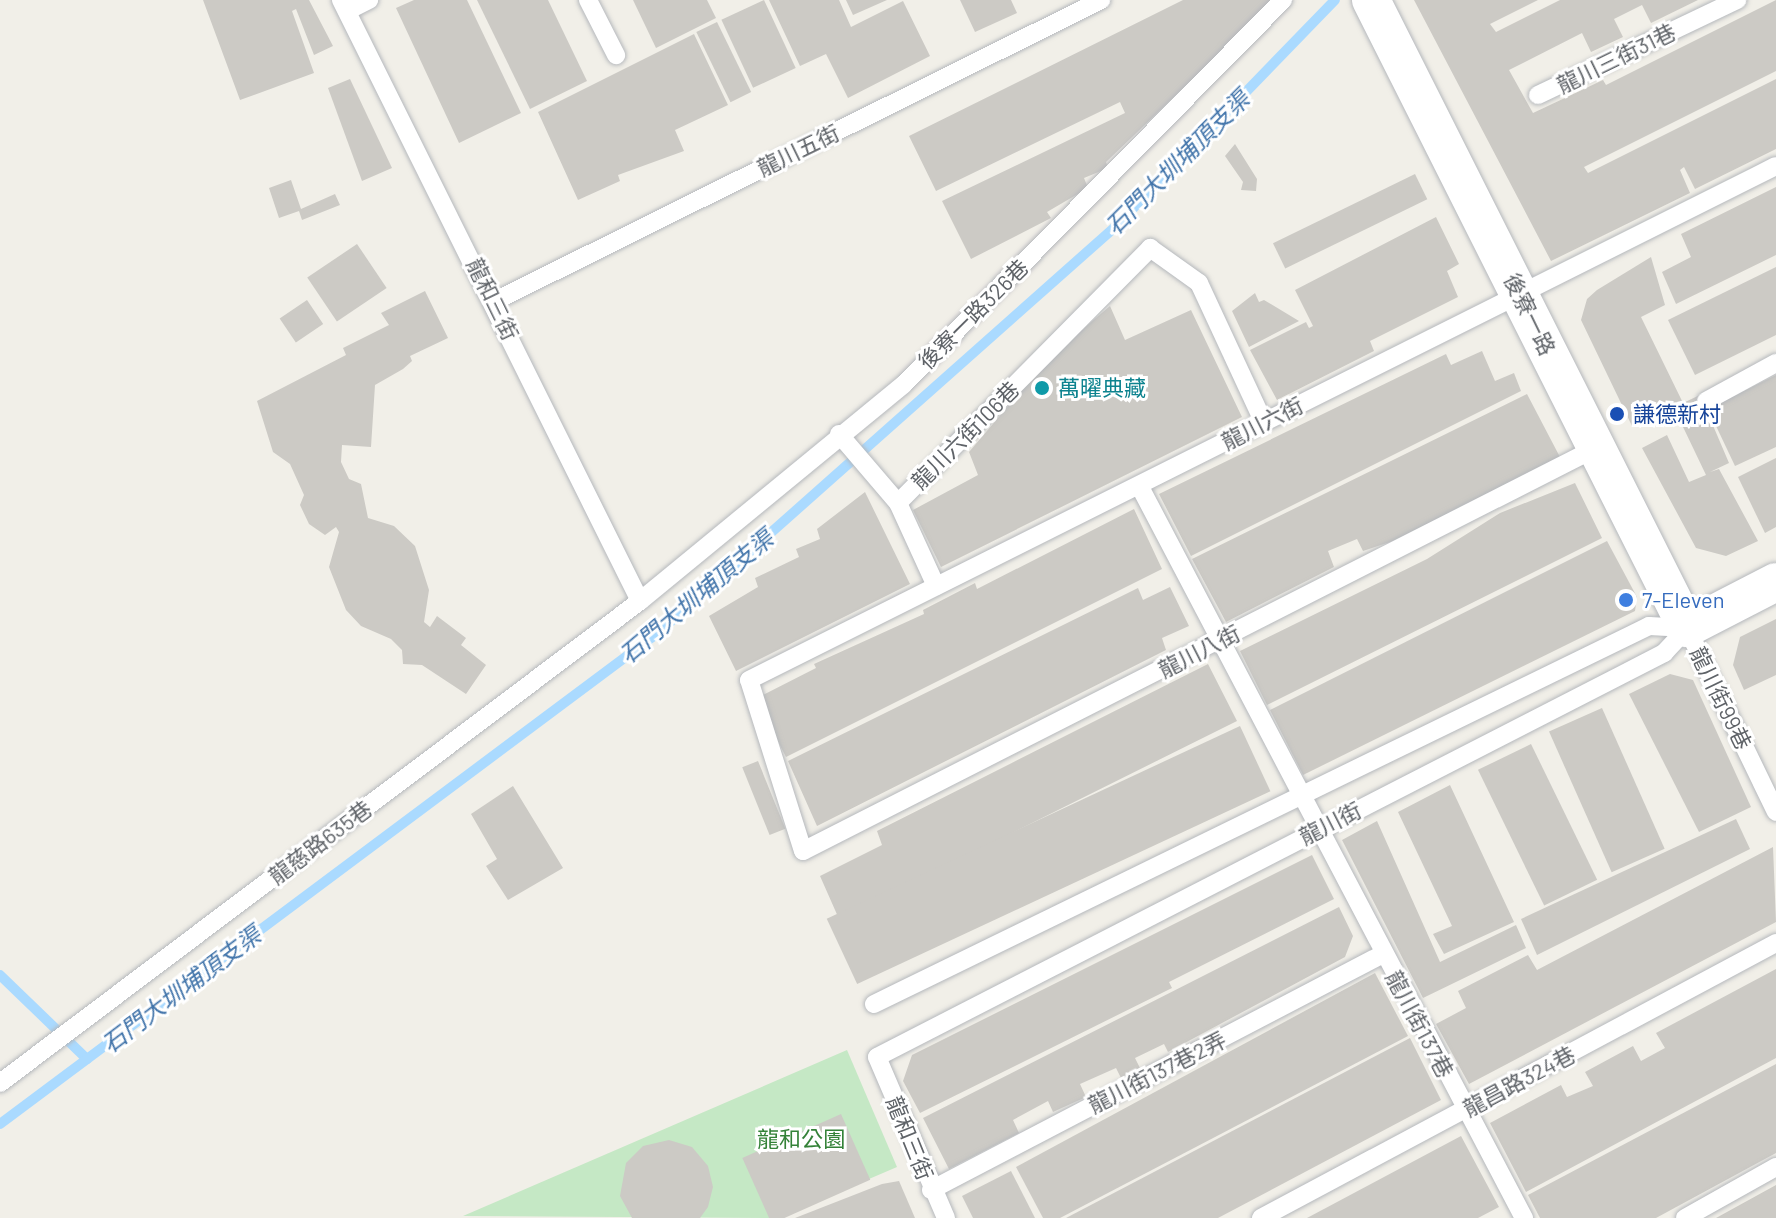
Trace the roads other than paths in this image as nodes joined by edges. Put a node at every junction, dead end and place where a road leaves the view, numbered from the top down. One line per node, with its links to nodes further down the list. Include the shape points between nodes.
1 (369, 0): 7 (lane)
2 (588, 0): 8 (lane)
3 (1101, 0): 12 (lane, 龍川五街)
4 (1283, 0): 16 (lane, 後寮一路326巷, via 903,385)
5 (1371, 0): 11 (street, 後寮一路)
6 (1737, 0): 9 (lane, 龍川三街31巷)
7 (344, 6): 12 (lane, 龍和三街)
8 (616, 55)
9 (1538, 95)
10 (1776, 166): 11 (lane, 龍川六街)
11 (1522, 295): 15 (lane, 龍川六街); 17 (street, 後寮一路)
12 (495, 301): 22 (lane, 龍和三街)
13 (1776, 363): 14 (lane)
14 (1706, 401)
15 (1263, 421): 18 (lane, 龍川六街); 19 (lane, 龍川六街106巷, via 1199,283 1150,248)
16 (843, 438): 19 (lane); 22 (lane, 後寮一路326巷)
17 (1594, 449): 23 (street, 後寮一路); 24 (lane, 龍川八街)
18 (1140, 487): 21 (lane, 龍川六街); 24 (lane, 龍川街137巷)
19 (898, 503): 21 (lane, 龍川六街106巷)
20 (1776, 582): 23 (street, 龍川街)
21 (936, 586): 28 (lane, 龍川六街, via 749,680)
22 (640, 601): 33 (lane, 龍慈路635巷)
23 (1687, 628): 25 (lane, via 1649,626); 26 (lane, 龍川街99巷); 27 (lane, 龍川街, via 1664,653)
24 (1218, 641): 25 (lane, 龍川街137巷); 28 (lane, 龍川八街)
25 (1302, 794): 27 (lane, 龍川街137巷); 31 (lane)
26 (1776, 812)
27 (1318, 829): 30 (lane, 龍川街137巷); 32 (lane, 龍川街)
28 (803, 851)
29 (1776, 943): 34 (lane, 龍昌路324巷)
30 (1383, 954): 34 (lane, 龍川街137巷); 36 (lane, 龍川街137巷2弄)
31 (874, 1004)
32 (877, 1057): 36 (lane, 龍和三街)
33 (0, 1083)
34 (1466, 1110): 38 (lane, 龍昌路324巷); 39 (lane, 龍川街137巷)
35 (1776, 1167): 40 (lane)
36 (931, 1190): 37 (lane, 龍和三街)
37 (946, 1218)
38 (1261, 1218)
39 (1524, 1218)
40 (1685, 1218)

